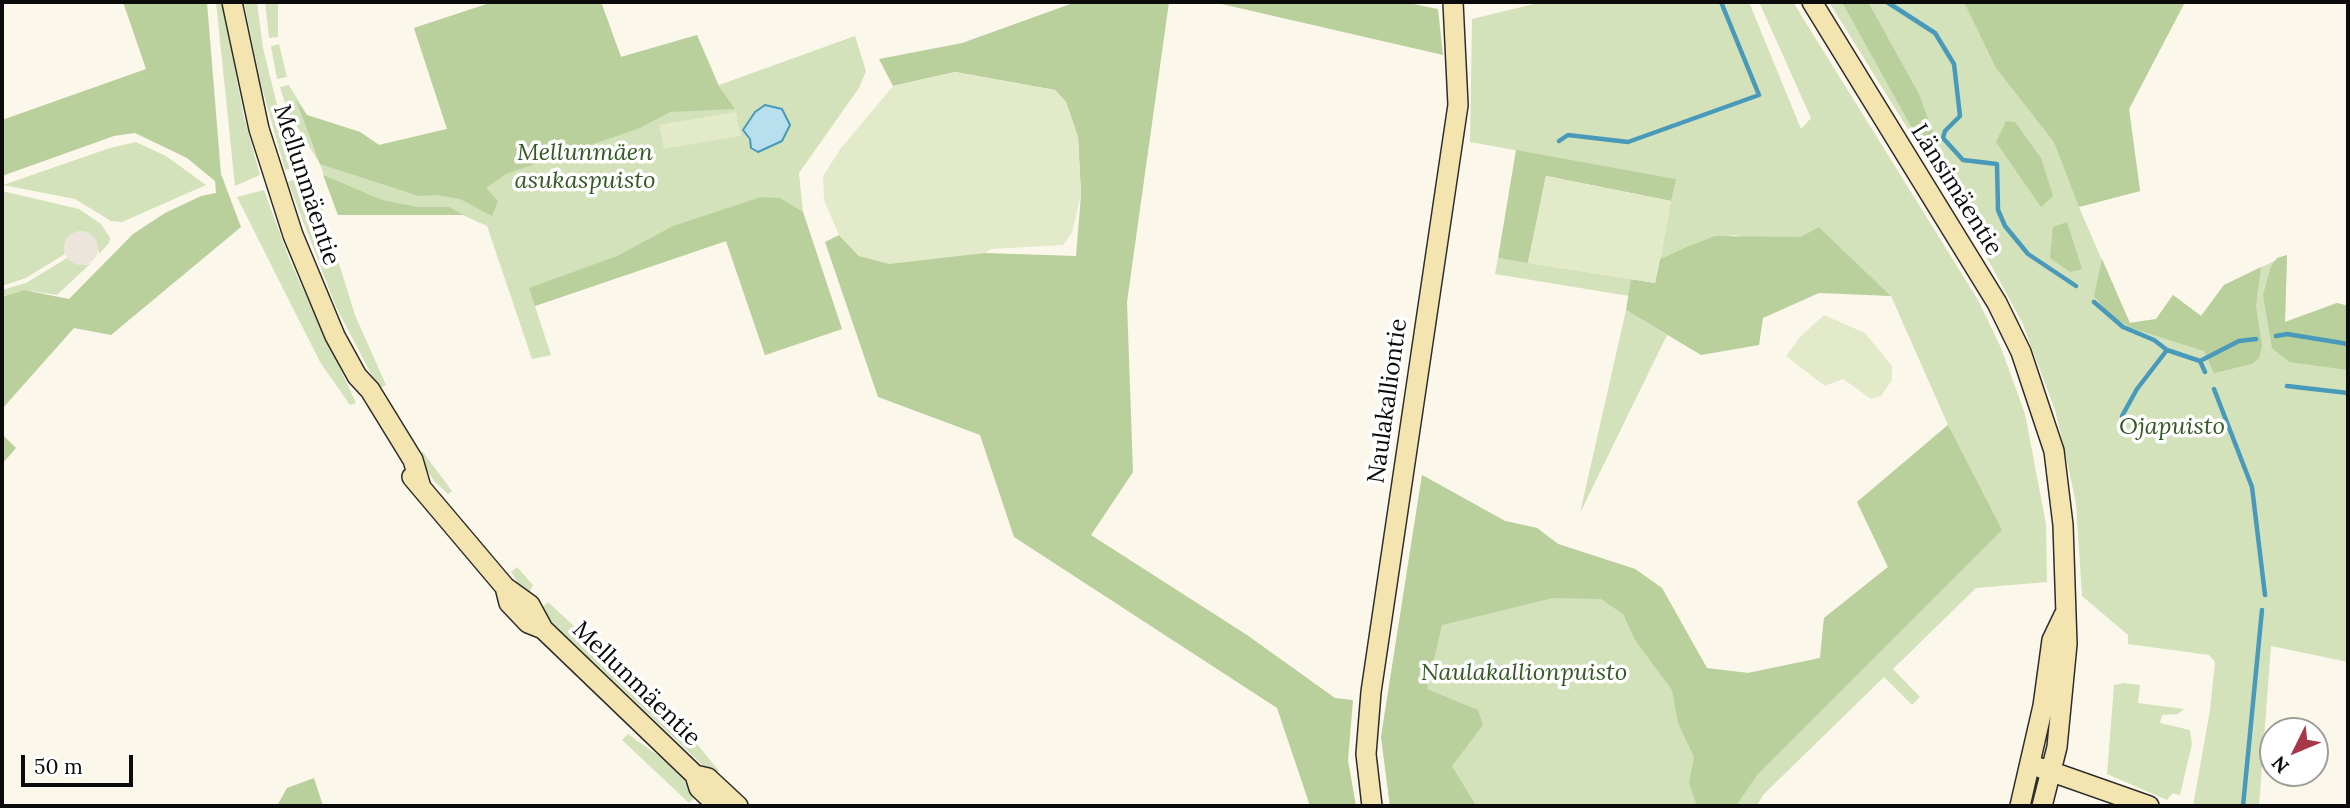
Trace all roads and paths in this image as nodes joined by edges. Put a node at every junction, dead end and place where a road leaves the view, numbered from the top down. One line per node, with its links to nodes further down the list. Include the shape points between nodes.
1 (232, 2): 7 (main road, Mellunmäentie, via 277,189 314,287 356,376 360,396 379,430 403,467 505,587 509,603 519,615 544,629)
2 (1453, 2): 10 (main road, Naulakalliontie, via 1458,105 1369,706 1366,754)
3 (1812, 2): 4 (main road, Länsimäentie, via 1997,303 2021,352 2041,412 2049,481 2063,525)
4 (2064, 614): 5 (main road, Länsimäentie, via 2052,640); 6 (main road, Länsimäentie, via 2067,644)
5 (2030, 764): 6 (main road); 11 (main road, Länsimäentie)
6 (2052, 772): 12 (main road, Länsimäentie); 13 (main road)
7 (695, 775): 8 (main road, Mellunmäentie, via 699,788); 9 (main road, Mellunmäentie, via 708,778)
8 (718, 806)
9 (738, 806)
10 (1372, 806)
11 (2020, 806)
12 (2042, 806)
13 (2149, 806)

